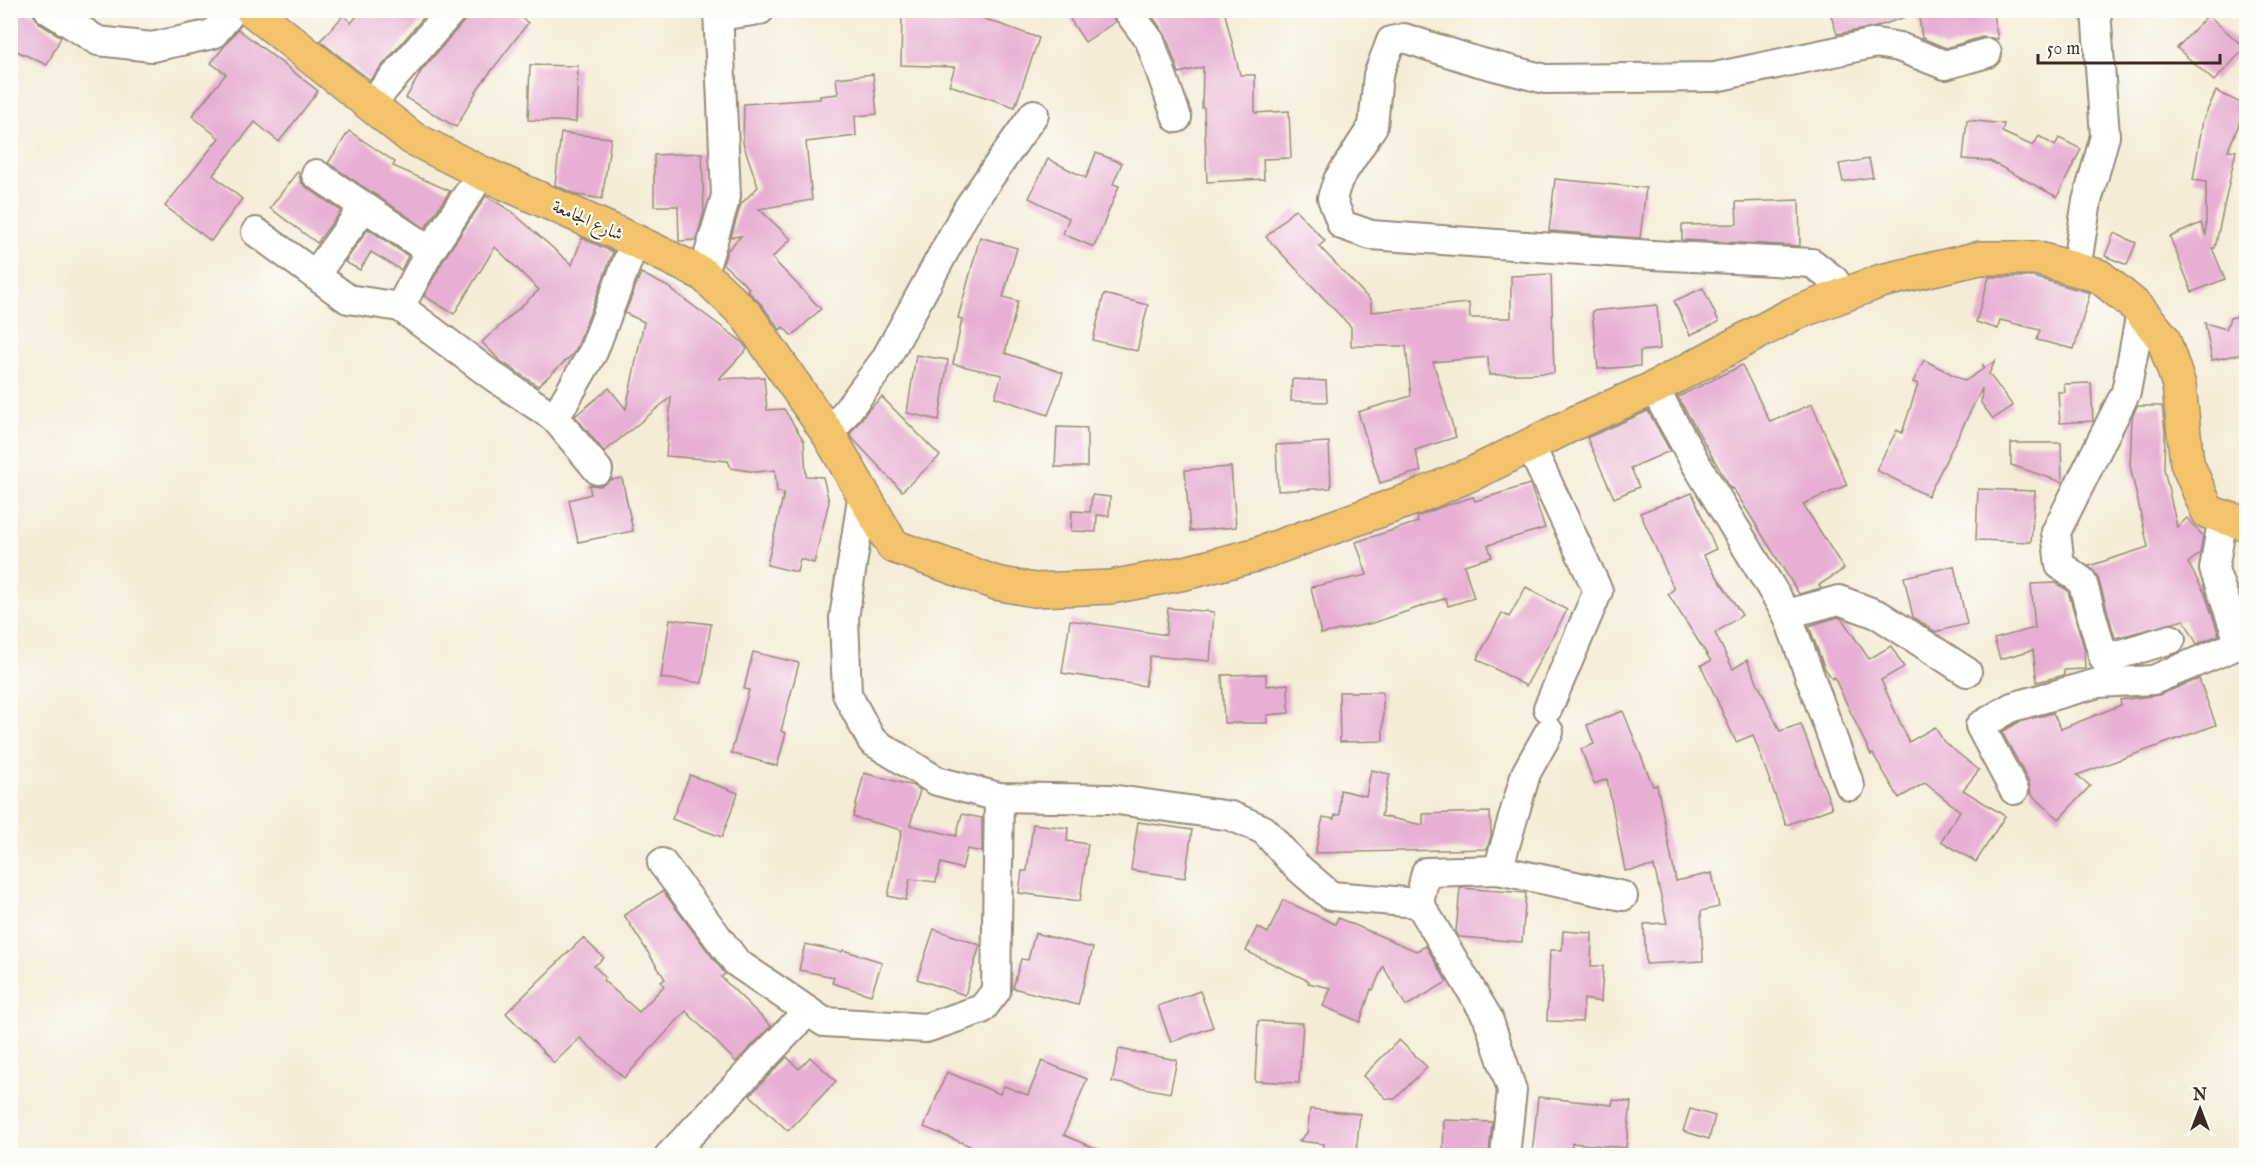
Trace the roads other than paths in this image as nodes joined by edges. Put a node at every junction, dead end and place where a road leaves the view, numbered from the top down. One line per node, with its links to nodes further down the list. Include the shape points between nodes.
1 (50, 10): 2 (street, via 98,41 152,47 213,34)
2 (233, 10)
3 (252, 10): 10 (main road, شارع الجامعة)
4 (452, 10): 10 (street)
5 (760, 10): 8 (street)
6 (1127, 10): 12 (street, via 1150,41)
7 (2096, 10): 19 (street, via 2105,136 2087,201)
8 (718, 13): 20 (street, via 726,196)
9 (1987, 53): 22 (street, via 1945,65 1899,47 1876,43 1715,77 1545,79 1404,38 1391,41 1378,75 1373,126 1338,180 1332,198 1342,225 1371,235 1812,263 1834,280)
10 (370, 105): 13 (main road, شارع الجامعة, via 412,138)
11 (1034, 114): 27 (street, via 968,208 885,360)
12 (1177, 118)
13 (482, 173): 17 (main road, شارع الجامعة); 18 (street)
14 (316, 174): 15 (street)
15 (364, 207): 18 (street); 21 (street)
16 (256, 232): 21 (street)
17 (635, 242): 20 (main road, شارع الجامعة); 26 (street, via 593,352)
18 (430, 251): 23 (street)
19 (2076, 269): 22 (main road, شارع الجامعة, via 2036,258 1980,258 1881,280); 24 (main road, شارع الجامعة, via 2100,276)
20 (703, 274): 27 (main road, شارع الجامعة, via 747,316)
21 (315, 275): 23 (street, via 348,299)
22 (1844, 295): 25 (main road, شارع الجامعة, via 1793,314)
23 (400, 307): 26 (street)
24 (2141, 312): 31 (main road, شارع الجامعة, via 2163,338 2179,385 2187,463 2208,512); 33 (street, via 2126,392 2056,532 2060,565 2082,581 2104,659)
25 (1654, 388): 28 (main road, شارع الجامعة); 32 (street)
26 (555, 418): 29 (street)
27 (829, 435): 30 (main road, شارع الجامعة)
28 (1530, 445): 30 (main road, شارع الجامعة, via 1412,499 1255,555 1111,587 1034,590 996,584 893,546); 39 (street, via 1598,591 1526,772)
29 (598, 470)
30 (863, 492): 37 (street, via 844,618 847,694 872,741 938,781)
31 (2235, 520): 36 (street, via 2214,569 2240,644 2153,680 2098,683 2012,706 1980,726)
32 (1787, 614): 34 (street, via 1839,600 1880,615); 35 (street)
33 (2171, 639)
34 (1967, 672)
35 (1850, 786)
36 (2014, 790)
37 (999, 797): 41 (street, via 1110,799 1231,816 1264,830 1295,865 1331,896); 42 (street, via 996,991 982,1009 926,1028 824,1022)
38 (662, 863): 42 (street, via 737,963)
39 (1498, 870): 40 (street); 41 (street, via 1426,872)
40 (1623, 896)
41 (1419, 903): 44 (street, via 1488,1018 1512,1090)
42 (808, 1011): 43 (street)
43 (669, 1155)
44 (1505, 1155)

